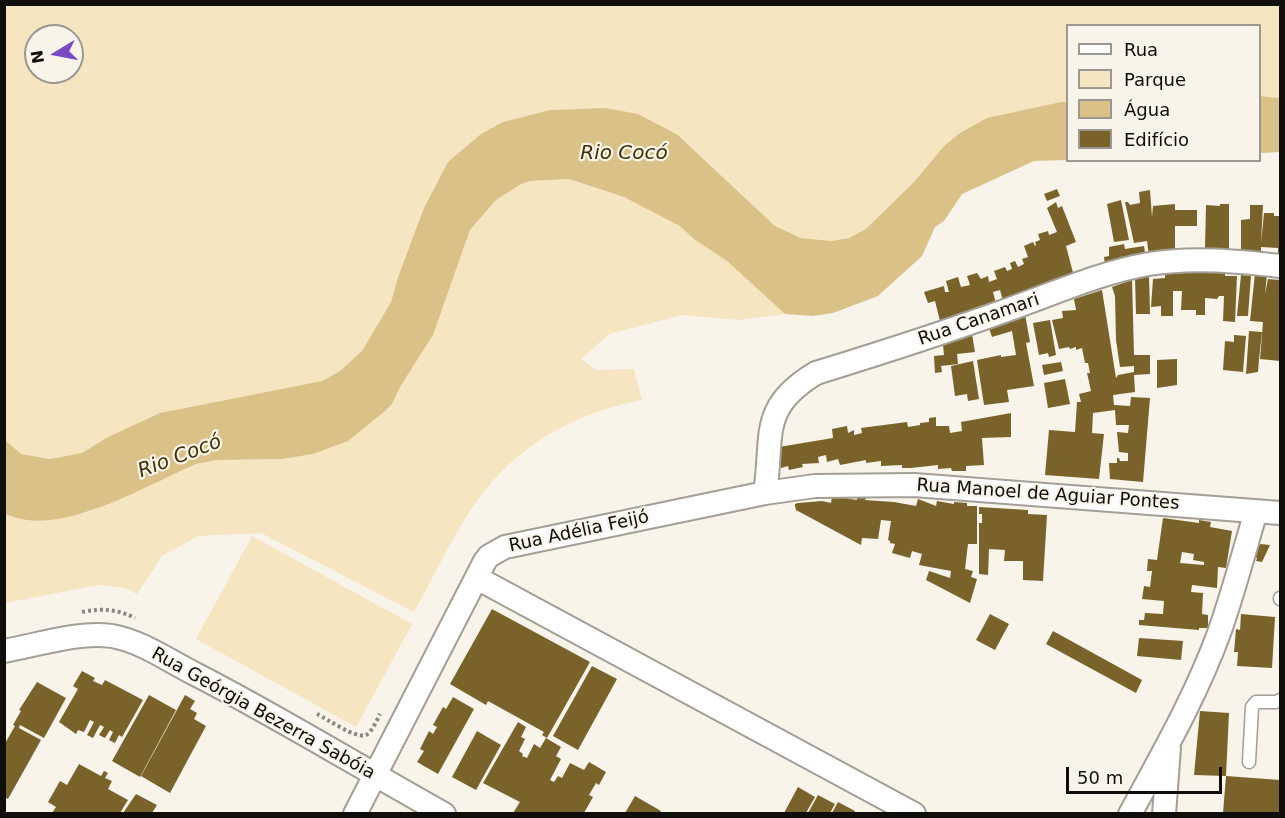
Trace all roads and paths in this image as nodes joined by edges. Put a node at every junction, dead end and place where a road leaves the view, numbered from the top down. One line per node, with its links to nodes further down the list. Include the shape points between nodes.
1 (1281, 266): 3 (street, Rua Canamari, via 1219,260 1147,264 816,373 785,397 774,417 768,439)
2 (815, 486): 3 (street, Rua Adélia Feijó); 4 (street, Rua Manoel de Aguiar Pontes, via 914,485)
3 (765, 493): 6 (street, Rua Adélia Feijó, via 505,547 489,556)
4 (1256, 511): 5 (street, Rua Manoel de Aguiar Pontes); 13 (street, via 1219,632)
5 (1281, 513)
6 (477, 578): 15 (street, Rua Adélia Feijó); 18 (street)
7 (81, 612): 8 (path, via 109,609)
8 (136, 619)
9 (4, 651): 15 (street, Rua Geórgia Bezerra Sabóia, via 93,636 131,642 235,695)
10 (1281, 700): 14 (lane, via 1256,702 1252,707)
11 (314, 713): 12 (path, via 356,735 369,733)
12 (381, 713)
13 (1170, 740): 19 (street); 20 (street)
14 (1249, 762)
15 (376, 776): 16 (street, Rua Adélia Feijó); 17 (street, Rua Geórgia Bezerra Sabóia)
16 (355, 813)
17 (444, 813)
18 (914, 813)
19 (1130, 813)
20 (1164, 813)

